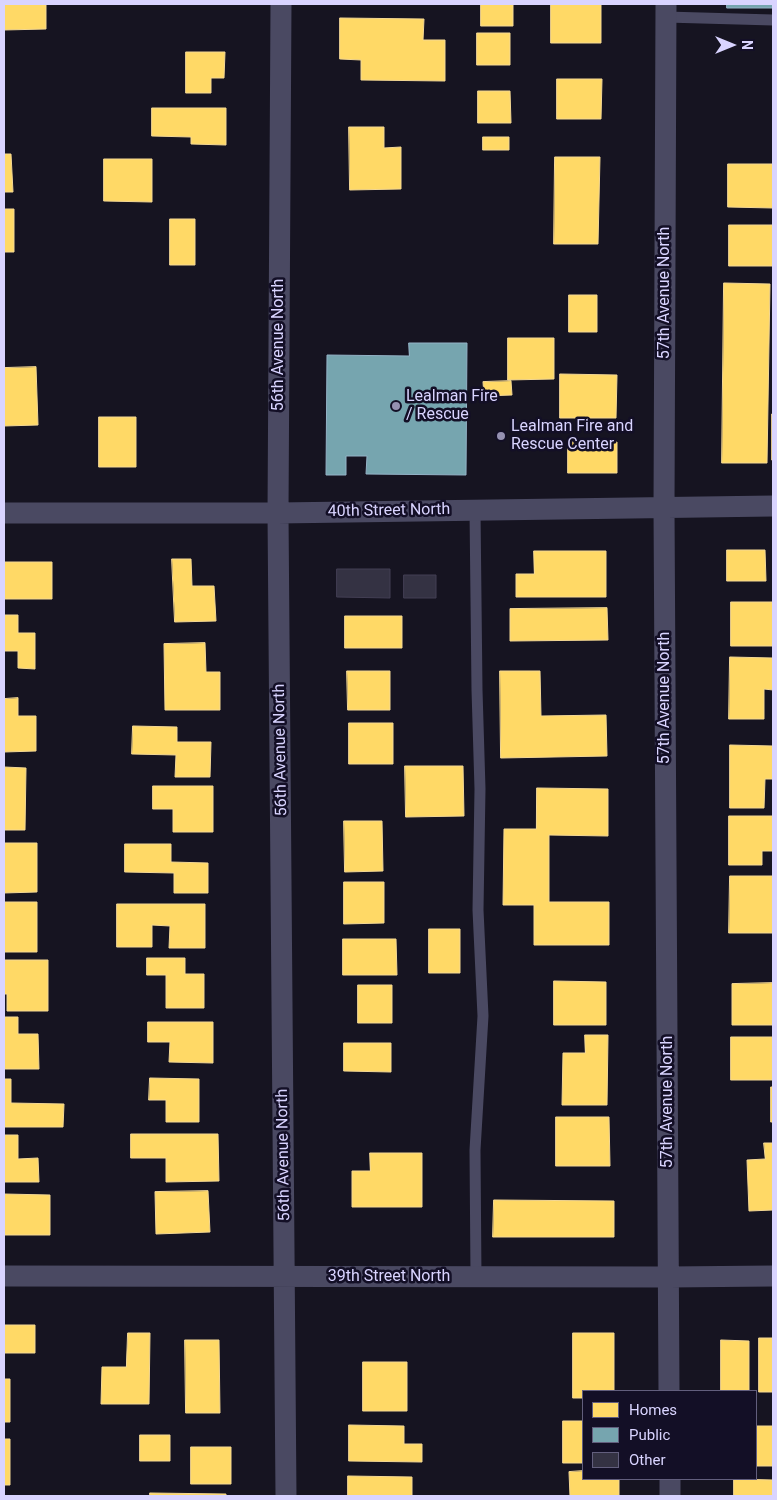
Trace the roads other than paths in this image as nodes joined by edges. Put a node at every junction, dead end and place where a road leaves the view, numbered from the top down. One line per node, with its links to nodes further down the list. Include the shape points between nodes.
1 (281, 4): 8 (street, 56th Avenue North)
2 (666, 11): 3 (lane); 5 (street, 57th Avenue North)
3 (773, 20)
4 (773, 506): 5 (street, 40th Street North)
5 (664, 507): 6 (street, 40th Street North); 13 (street, 57th Avenue North)
6 (475, 510): 8 (street, 40th Street North); 12 (lane, via 480,789 478,910 483,1016 475,1150)
7 (4, 513): 8 (street, 40th Street North)
8 (278, 513): 11 (street, 56th Avenue North)
9 (4, 1276): 11 (street, 39th Street North)
10 (773, 1276): 13 (street, 39th Street North)
11 (285, 1278): 12 (street, 39th Street North); 16 (street, 56th Avenue North)
12 (476, 1278): 13 (street, 39th Street North)
13 (669, 1278): 14 (street, 57th Avenue North)
14 (670, 1390)
15 (670, 1480): 17 (street)
16 (286, 1496)
17 (670, 1496)

